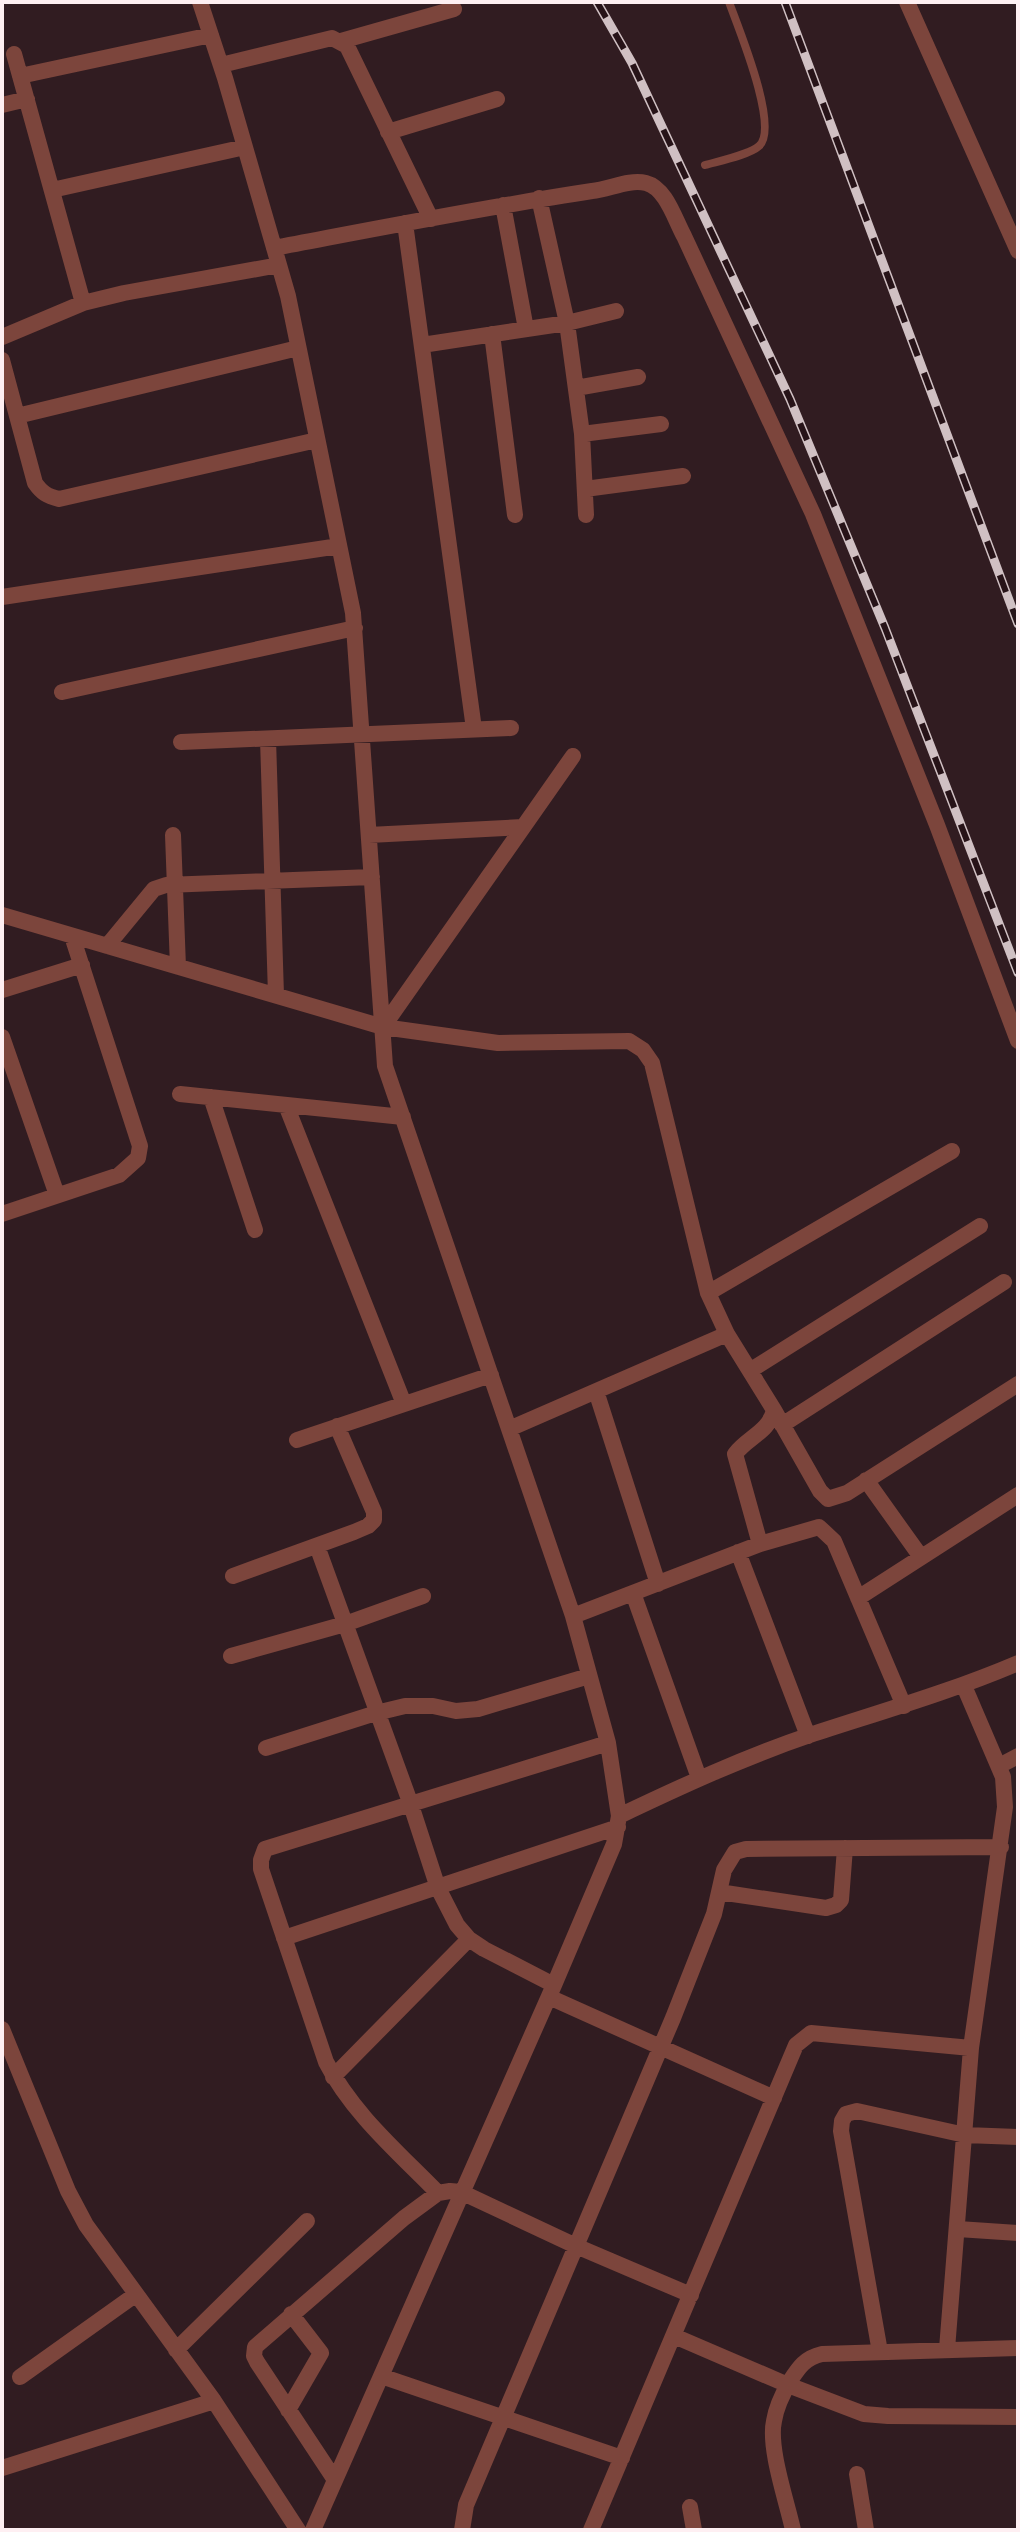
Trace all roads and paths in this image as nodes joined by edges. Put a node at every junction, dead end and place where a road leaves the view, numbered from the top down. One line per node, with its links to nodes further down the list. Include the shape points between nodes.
1 (200, 2): 5 (street)
2 (729, 2): 15 (lane, via 762,99 766,134 754,150)
3 (907, 2): 22 (street)
4 (454, 9): 6 (street)
5 (211, 35): 8 (street); 9 (street)
6 (341, 41): 8 (street, via 332,38); 13 (street)
7 (14, 54): 9 (street)
8 (221, 65): 14 (street)
9 (20, 76): 10 (street)
10 (27, 99): 12 (street); 16 (street)
11 (497, 99): 13 (street)
12 (2, 105)
13 (388, 132): 19 (street)
14 (245, 147): 16 (street); 21 (street)
15 (705, 165)
16 (52, 190): 24 (street)
17 (539, 198): 18 (street); 26 (street); 68 (street, via 635,182 660,192 813,514)
18 (503, 205): 19 (street); 27 (street)
19 (431, 219): 20 (street)
20 (405, 223): 21 (street); 30 (street)
21 (274, 248): 23 (street)
22 (1018, 251)
23 (279, 265): 24 (street); 31 (street)
24 (83, 303): 29 (street)
25 (616, 311): 26 (street)
26 (567, 323): 27 (street); 34 (street)
27 (526, 329): 28 (street)
28 (492, 334): 30 (street); 41 (street)
29 (2, 337)
30 (422, 345): 48 (street)
31 (298, 348): 35 (street); 38 (street)
32 (2, 360): 35 (street)
33 (638, 377): 34 (street)
34 (576, 388): 37 (street)
35 (17, 416): 38 (street, via 35,483 59,499)
36 (661, 424): 37 (street)
37 (582, 434): 40 (street)
38 (317, 440): 43 (street)
39 (683, 476): 40 (street)
40 (585, 489): 42 (street)
41 (515, 515)
42 (586, 515)
43 (339, 546): 44 (street); 45 (street)
44 (2, 597)
45 (355, 628): 46 (street); 49 (street)
46 (62, 692)
47 (511, 728): 48 (street)
48 (474, 729): 49 (street)
49 (362, 735): 50 (street); 55 (street)
50 (268, 739): 51 (street); 57 (street)
51 (181, 742)
52 (573, 756): 53 (street)
53 (523, 827): 55 (street); 66 (street)
54 (173, 835): 58 (street)
55 (369, 835): 56 (street)
56 (372, 877): 57 (street); 66 (street)
57 (272, 881): 58 (street); 65 (street)
58 (175, 885): 61 (street, via 154,889); 63 (street)
59 (2, 915): 60 (street)
60 (72, 936): 61 (street); 62 (street)
61 (107, 946): 63 (street)
62 (82, 965): 64 (street); 74 (street, via 140,1146 138,1158 119,1175)
63 (178, 967): 65 (street)
64 (2, 990)
65 (276, 995): 66 (street)
66 (383, 1027): 72 (street, via 385,1066); 79 (street, via 498,1043 629,1041 643,1050 652,1063)
67 (2, 1037): 74 (street)
68 (1018, 1041)
69 (180, 1094): 70 (street)
70 (211, 1097): 71 (street); 77 (street)
71 (286, 1105): 72 (street); 85 (street)
72 (403, 1117): 82 (street)
73 (952, 1151): 79 (street)
74 (57, 1195): 75 (street)
75 (2, 1214)
76 (980, 1226): 81 (street)
77 (255, 1230)
78 (1004, 1282): 86 (street)
79 (708, 1293): 80 (street)
80 (727, 1334): 81 (street); 83 (street)
81 (751, 1370): 86 (street)
82 (491, 1375): 85 (street); 88 (street)
83 (596, 1391): 88 (street); 97 (street)
84 (1015, 1391): 90 (street)
85 (404, 1404): 87 (street)
86 (778, 1418): 90 (street, via 828,1499); 92 (street, via 735,1454)
87 (337, 1426): 89 (street); 93 (street, via 374,1520)
88 (509, 1429): 101 (street)
89 (297, 1440)
90 (866, 1480): 95 (street)
91 (1018, 1495): 95 (street)
92 (760, 1544): 94 (street); 100 (street, via 819,1527 834,1541)
93 (317, 1546): 96 (street); 102 (street)
94 (738, 1552): 97 (street); 109 (street)
95 (921, 1557): 100 (street)
96 (233, 1576)
97 (658, 1584): 98 (street)
98 (633, 1593): 101 (street); 114 (street)
99 (423, 1596): 102 (street)
100 (858, 1598): 107 (street)
101 (573, 1616): 105 (street)
102 (345, 1624): 103 (street); 108 (street)
103 (231, 1656)
104 (1018, 1663): 106 (street)
105 (589, 1676): 108 (street, via 478,1709 419,1705); 110 (street)
106 (964, 1686): 107 (street); 113 (street)
107 (904, 1706): 109 (street)
108 (376, 1713): 111 (street); 115 (street)
109 (808, 1736): 114 (street)
110 (608, 1743): 115 (street); 116 (street)
111 (266, 1748)
112 (1018, 1756): 113 (street)
113 (999, 1766): 117 (street, via 1005,1807)
114 (699, 1778): 116 (street)
115 (410, 1802): 119 (street); 121 (street, via 265,1849 261,1869)
116 (619, 1822): 119 (street); 123 (street)
117 (1001, 1847): 118 (street); 126 (street)
118 (845, 1848): 120 (street, via 735,1852); 120 (street, via 841,1900 836,1905 826,1908)
119 (438, 1888): 121 (street); 122 (street)
120 (719, 1892): 125 (street)
121 (284, 1938): 127 (street)
122 (469, 1939): 123 (street); 127 (street)
123 (552, 1991): 125 (street); 131 (street)
124 (2, 2029): 137 (street, via 77,2209)
125 (660, 2048): 128 (street); 136 (street)
126 (971, 2048): 128 (street, via 811,2033 796,2045); 129 (street)
127 (333, 2077): 132 (street)
128 (774, 2098): 138 (street)
129 (965, 2135): 130 (street); 134 (street); 144 (street, via 857,2111 842,2121)
130 (1018, 2137)
131 (461, 2192): 132 (street); 136 (street); 145 (street)
132 (438, 2193): 139 (street)
133 (307, 2221): 143 (street)
134 (958, 2229): 135 (street); 142 (street)
135 (1018, 2233)
136 (576, 2246): 138 (street); 150 (street)
137 (135, 2295): 143 (street); 146 (street)
138 (691, 2295): 140 (street)
139 (291, 2314): 149 (street, via 321,2353); 149 (street, via 255,2347 254,2356)
140 (674, 2336): 147 (street); 152 (street)
141 (1018, 2348): 142 (street)
142 (947, 2349): 144 (street)
143 (176, 2350): 148 (street)
144 (880, 2352): 147 (street, via 810,2357)
145 (381, 2376): 150 (street); 155 (street)
146 (20, 2377)
147 (788, 2385): 151 (street, via 864,2414); 162 (street, via 773,2424)
148 (214, 2401): 153 (street); 157 (street)
149 (288, 2410): 155 (street)
150 (504, 2417): 152 (street); 159 (street, via 466,2505)
151 (1018, 2417)
152 (622, 2458): 160 (street)
153 (2, 2468)
154 (857, 2474): 163 (street)
155 (335, 2480): 158 (street)
156 (690, 2507): 161 (street)
157 (298, 2530)
158 (313, 2530)
159 (462, 2530)
160 (591, 2530)
161 (694, 2530)
162 (793, 2530)
163 (866, 2530)

